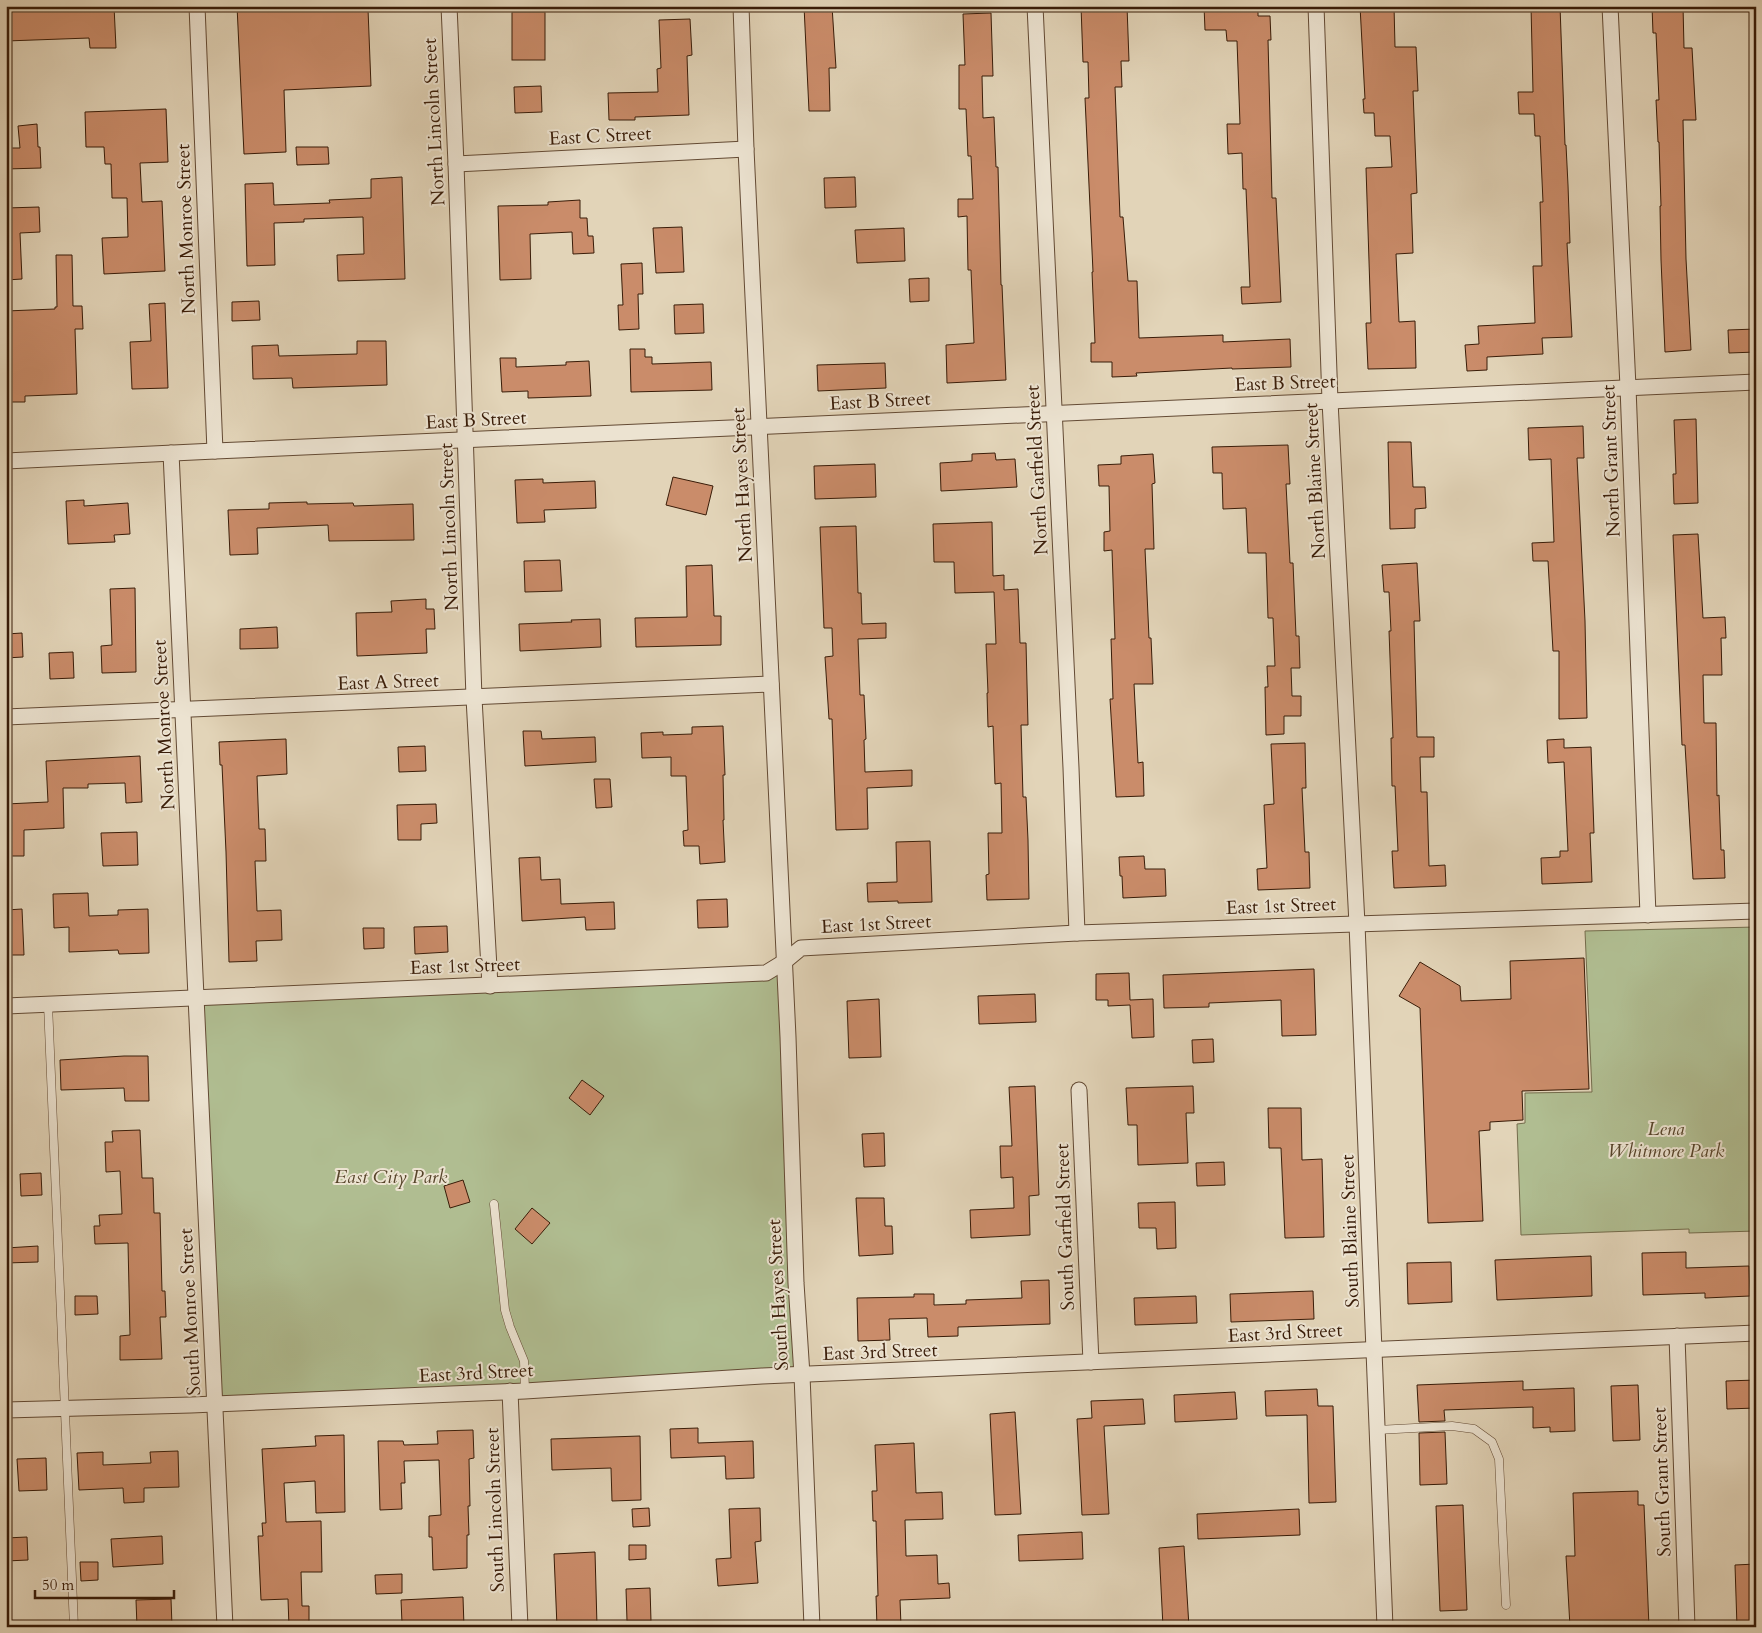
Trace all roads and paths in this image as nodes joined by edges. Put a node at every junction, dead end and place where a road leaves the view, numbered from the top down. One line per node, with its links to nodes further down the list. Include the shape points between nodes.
1 (197, 6): 15 (street, North Monroe Street)
2 (449, 6): 8 (street, North Lincoln Street)
3 (741, 6): 7 (street, North Hayes Street)
4 (1035, 6): 12 (street, North Garfield Street)
5 (1316, 6): 11 (street, North Blaine Street)
6 (1610, 6): 10 (street, North Grant Street)
7 (746, 148): 8 (street, East C Street); 13 (street, North Hayes Street)
8 (456, 164): 14 (street, North Lincoln Street)
9 (1756, 382): 10 (street, East B Street)
10 (1628, 387): 11 (street, East B Street); 23 (street, North Grant Street)
11 (1330, 401): 12 (street, East B Street); 24 (street, North Blaine Street)
12 (1053, 413): 13 (street, East B Street); 25 (street, North Garfield Street, via 1072,768)
13 (760, 427): 14 (street, East B Street); 18 (street, North Hayes Street)
14 (466, 440): 15 (street, East B Street); 19 (street, North Lincoln Street)
15 (215, 450): 16 (street, East B Street)
16 (171, 453): 17 (street, East B Street); 20 (street, North Monroe Street)
17 (6, 461)
18 (771, 684): 19 (street, East A Street); 26 (street, North Hayes Street)
19 (474, 698): 20 (street, East A Street); 27 (street, North Lincoln Street)
20 (183, 710): 21 (street, East A Street); 28 (street, North Monroe Street)
21 (6, 717)
22 (1756, 911): 23 (street, East 1st Street)
23 (1648, 915): 24 (street, East 1st Street)
24 (1357, 924): 25 (street, East 1st Street); 35 (street, South Blaine Street)
25 (1077, 932): 26 (street, East 1st Street, via 801,948)
26 (784, 962): 27 (street, East 1st Street, via 766,973); 37 (street, South Hayes Street)
27 (490, 986): 28 (street, East 1st Street)
28 (196, 996): 29 (street, East 1st Street); 39 (street, South Monroe Street)
29 (48, 1004): 30 (street, East 1st Street); 40 (lane)
30 (6, 1006)
31 (1079, 1090): 36 (street, South Garfield Street)
32 (494, 1204): 38 (lane, via 505,1310 524,1361)
33 (1756, 1333): 34 (street, East 3rd Street)
34 (1677, 1336): 35 (street, East 3rd Street); 49 (street, South Grant Street)
35 (1374, 1348): 36 (street, East 3rd Street); 42 (street, South Blaine Street)
36 (1091, 1362): 37 (street, East 3rd Street)
37 (802, 1375): 38 (street, East 3rd Street); 47 (street, South Hayes Street)
38 (517, 1391): 39 (street, East 3rd Street); 46 (street, South Lincoln Street)
39 (214, 1404): 40 (street, East 3rd Street); 45 (street, South Monroe Street)
40 (65, 1408): 41 (street, East 3rd Street); 44 (lane)
41 (6, 1410)
42 (1377, 1430): 43 (lane, via 1452,1426 1474,1429 1492,1442 1500,1459); 48 (street, South Blaine Street)
43 (1506, 1605)
44 (74, 1627)
45 (225, 1627)
46 (520, 1627)
47 (812, 1627)
48 (1385, 1627)
49 (1687, 1627)

